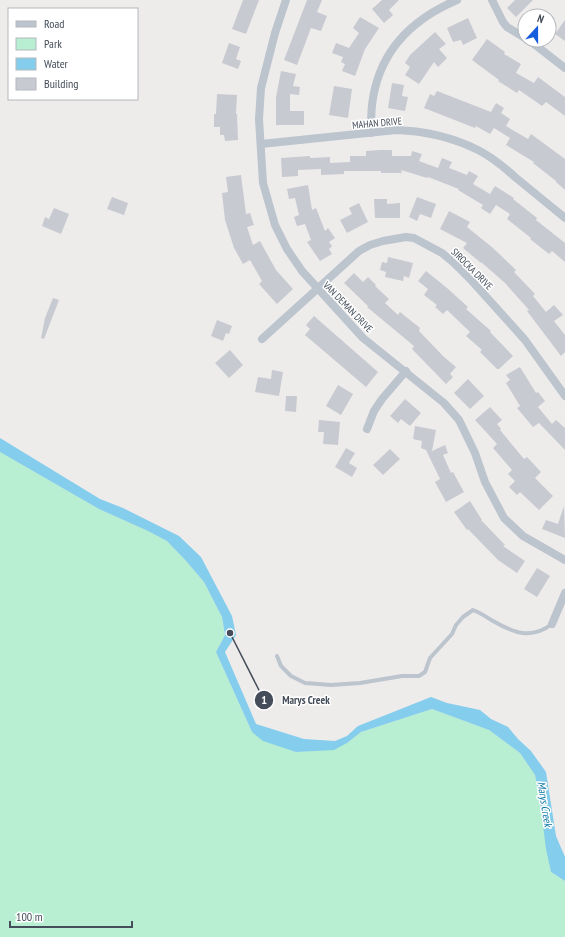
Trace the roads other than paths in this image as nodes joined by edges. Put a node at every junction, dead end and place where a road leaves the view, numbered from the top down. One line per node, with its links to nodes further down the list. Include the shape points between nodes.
1 (286, 0): 8 (street, VAN DEMAN DRIVE, via 261,88)
2 (457, 0): 7 (street, via 421,19 396,44 380,70 377,80 372,105)
3 (492, 0): 4 (street, via 503,22)
4 (517, 33)
5 (539, 48): 6 (street)
6 (565, 68)
7 (371, 132): 8 (street, MAHAN DRIVE); 9 (street, MAHAN DRIVE, via 416,130 456,140 496,161)
8 (261, 144): 10 (street, VAN DEMAN DRIVE, via 263,183 275,225 291,255)
9 (565, 218)
10 (317, 289): 11 (street, SIROCKA DRIVE); 12 (street, VAN DEMAN DRIVE, via 363,338); 13 (street, SIROCKA DRIVE, via 359,251 370,245 406,237 414,238 442,253 472,281 525,340)
11 (262, 339)
12 (406, 371): 14 (street, via 378,405); 15 (street, VAN DEMAN DRIVE, via 444,403 459,420 485,482 504,518 523,536)
13 (565, 396)
14 (367, 429)
15 (565, 560)
16 (565, 593): 17 (street)
17 (552, 624): 18 (lane, via 542,631 521,633 508,629 473,610 456,625 452,634 430,658 425,672 419,676 402,676 360,683 304,683 291,676 281,666)
18 (277, 656)

